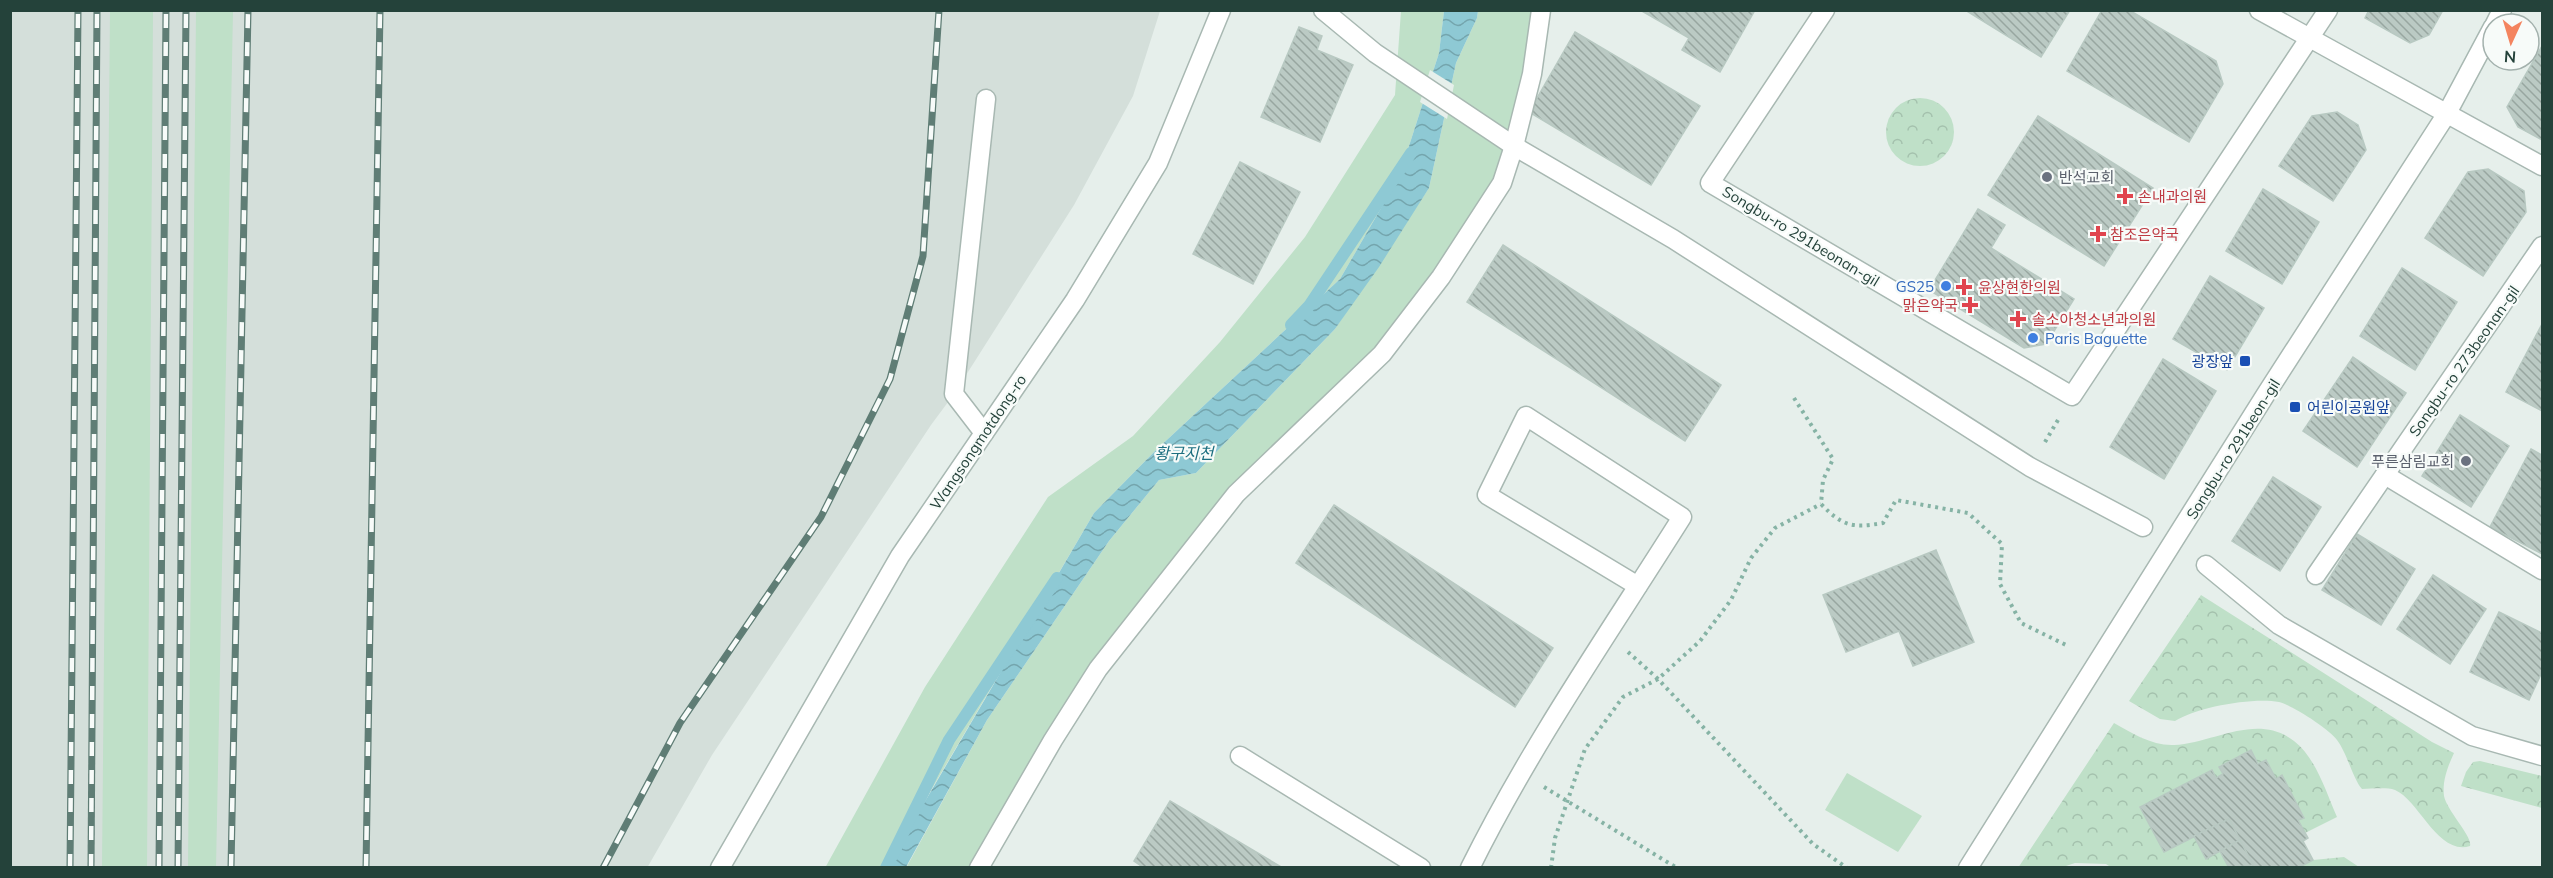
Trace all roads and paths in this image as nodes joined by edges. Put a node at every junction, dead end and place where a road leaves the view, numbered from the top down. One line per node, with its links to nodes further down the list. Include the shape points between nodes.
1 (1221, 10): 16 (street, Wangsongmotdong-ro, via 1158,163 1075,300)
2 (1323, 10): 11 (street, via 1375,52)
3 (1541, 10): 11 (street, via 1532,74)
4 (1825, 10): 14 (street, Songbu-ro 291beonan-gil, via 1710,183)
5 (2259, 10): 7 (street)
6 (2328, 10): 7 (street)
7 (2310, 40): 10 (street); 14 (street)
8 (2481, 50): 10 (street, Songbu-ro 291beon-gil)
9 (986, 99): 16 (street, via 954,394)
10 (2446, 115): 12 (street); 39 (street, Songbu-ro 291beon-gil)
11 (1508, 142): 17 (street, via 1673,239); 33 (street, via 1496,192 1441,277 1382,354 1236,494 1098,669)
12 (2542, 166)
13 (2542, 246): 18 (street, Songbu-ro 273beonan-gil)
14 (2072, 396): 17 (path)
15 (1794, 398): 19 (path, via 1833,459 1823,480)
16 (984, 433): 32 (street, Wangsongmotdong-ro, via 900,556)
17 (2030, 467): 20 (street)
18 (2385, 475): 22 (street); 23 (street, Songbu-ro 273beonan-gil)
19 (1821, 504): 26 (path, via 1835,519 1856,527 1883,523 1896,500 1968,513 2002,544 2000,584 2021,623); 27 (path, via 1775,528 1751,558 1731,600 1700,641)
20 (2143, 527)
21 (2206, 565): 29 (street, via 2279,625 2472,736)
22 (2542, 570)
23 (2316, 575)
24 (1638, 586): 24 (street, via 1682,517 1526,416 1486,495); 25 (street)
25 (1609, 633): 27 (path); 30 (street)
26 (2066, 645)
27 (1658, 679): 31 (path, via 1623,697 1585,749); 38 (path, via 1813,844)
28 (1240, 756): 34 (street)
29 (2542, 756)
30 (1520, 772): 31 (path); 35 (street)
31 (1567, 801): 36 (path); 37 (path)
32 (720, 867)
33 (979, 867)
34 (1420, 867)
35 (1470, 867)
36 (1551, 867)
37 (1677, 867)
38 (1847, 867)
39 (1968, 867)

